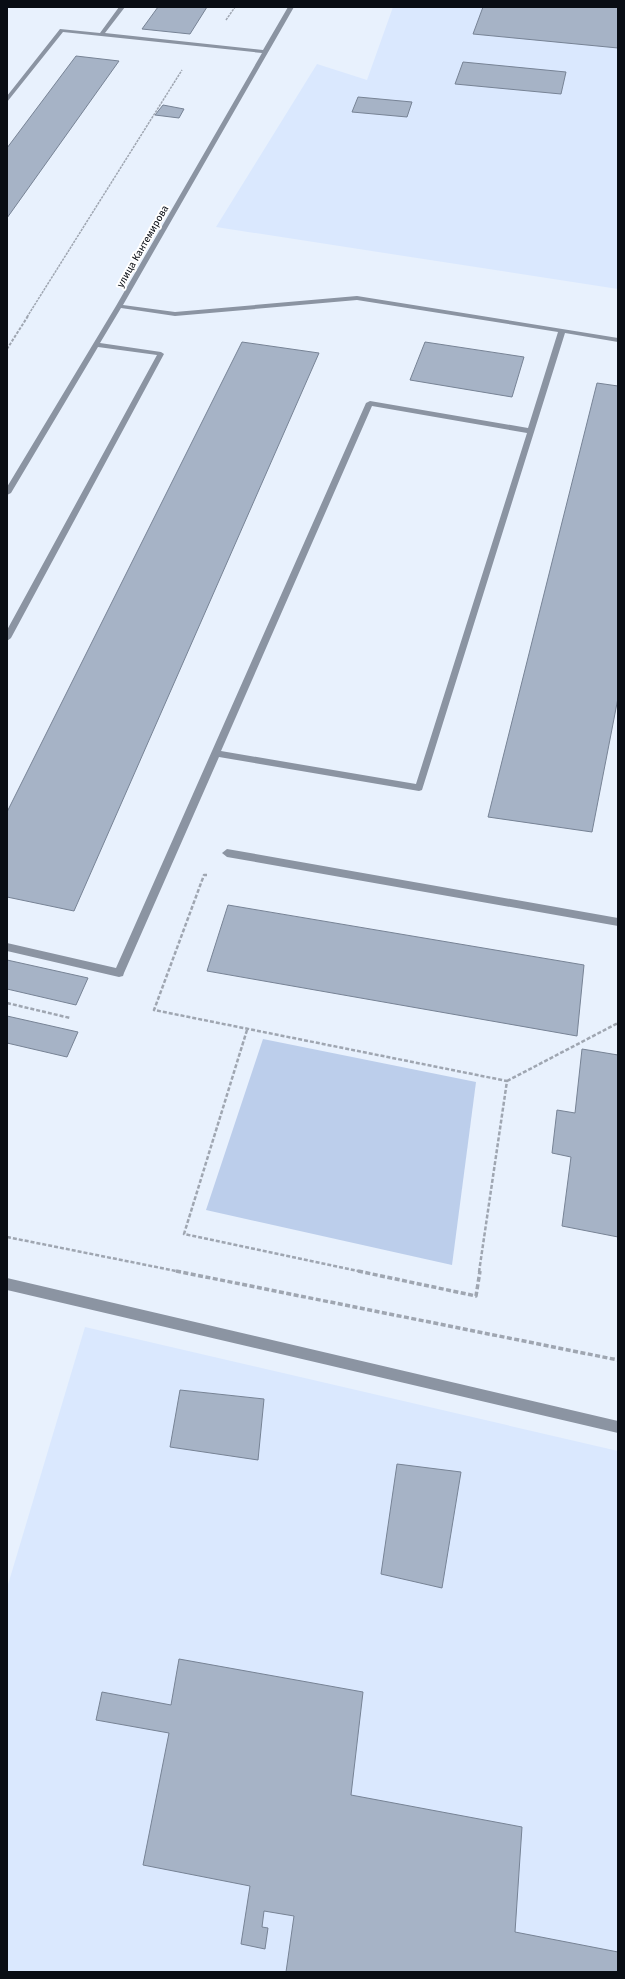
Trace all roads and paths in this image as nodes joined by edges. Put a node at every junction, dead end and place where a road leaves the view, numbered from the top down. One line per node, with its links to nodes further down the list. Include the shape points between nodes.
1 (122, 7): 4 (street)
2 (235, 7): 5 (path)
3 (291, 7): 6 (street, улица Кантемирова)
4 (101, 35): 5 (street); 7 (street, via 62,30)
5 (209, 46): 6 (street); 12 (path, via 192,54)
6 (264, 52): 8 (street, улица Кантемирова)
7 (7, 100)
8 (119, 306): 9 (street, via 175,314 357,298); 11 (street, улица Кантемирова)
9 (562, 331): 10 (street); 13 (street)
10 (618, 340)
11 (95, 344): 14 (street, улица Кантемирова); 15 (street, via 161,354)
12 (7, 349)
13 (535, 421): 16 (street, via 531,431 370,403); 16 (street, via 419,788)
14 (7, 493)
15 (7, 638)
16 (216, 753): 20 (street, via 119,973)
17 (227, 853): 19 (street)
18 (212, 876): 24 (path, via 204,875 154,1010)
19 (618, 922)
20 (7, 947)
21 (7, 1003): 22 (path)
22 (70, 1018)
23 (618, 1022): 25 (path)
24 (247, 1030): 25 (path); 25 (path, via 184,1234 476,1296)
25 (507, 1081)
26 (7, 1237): 28 (path)
27 (7, 1284): 29 (street)
28 (618, 1360)
29 (618, 1427)

